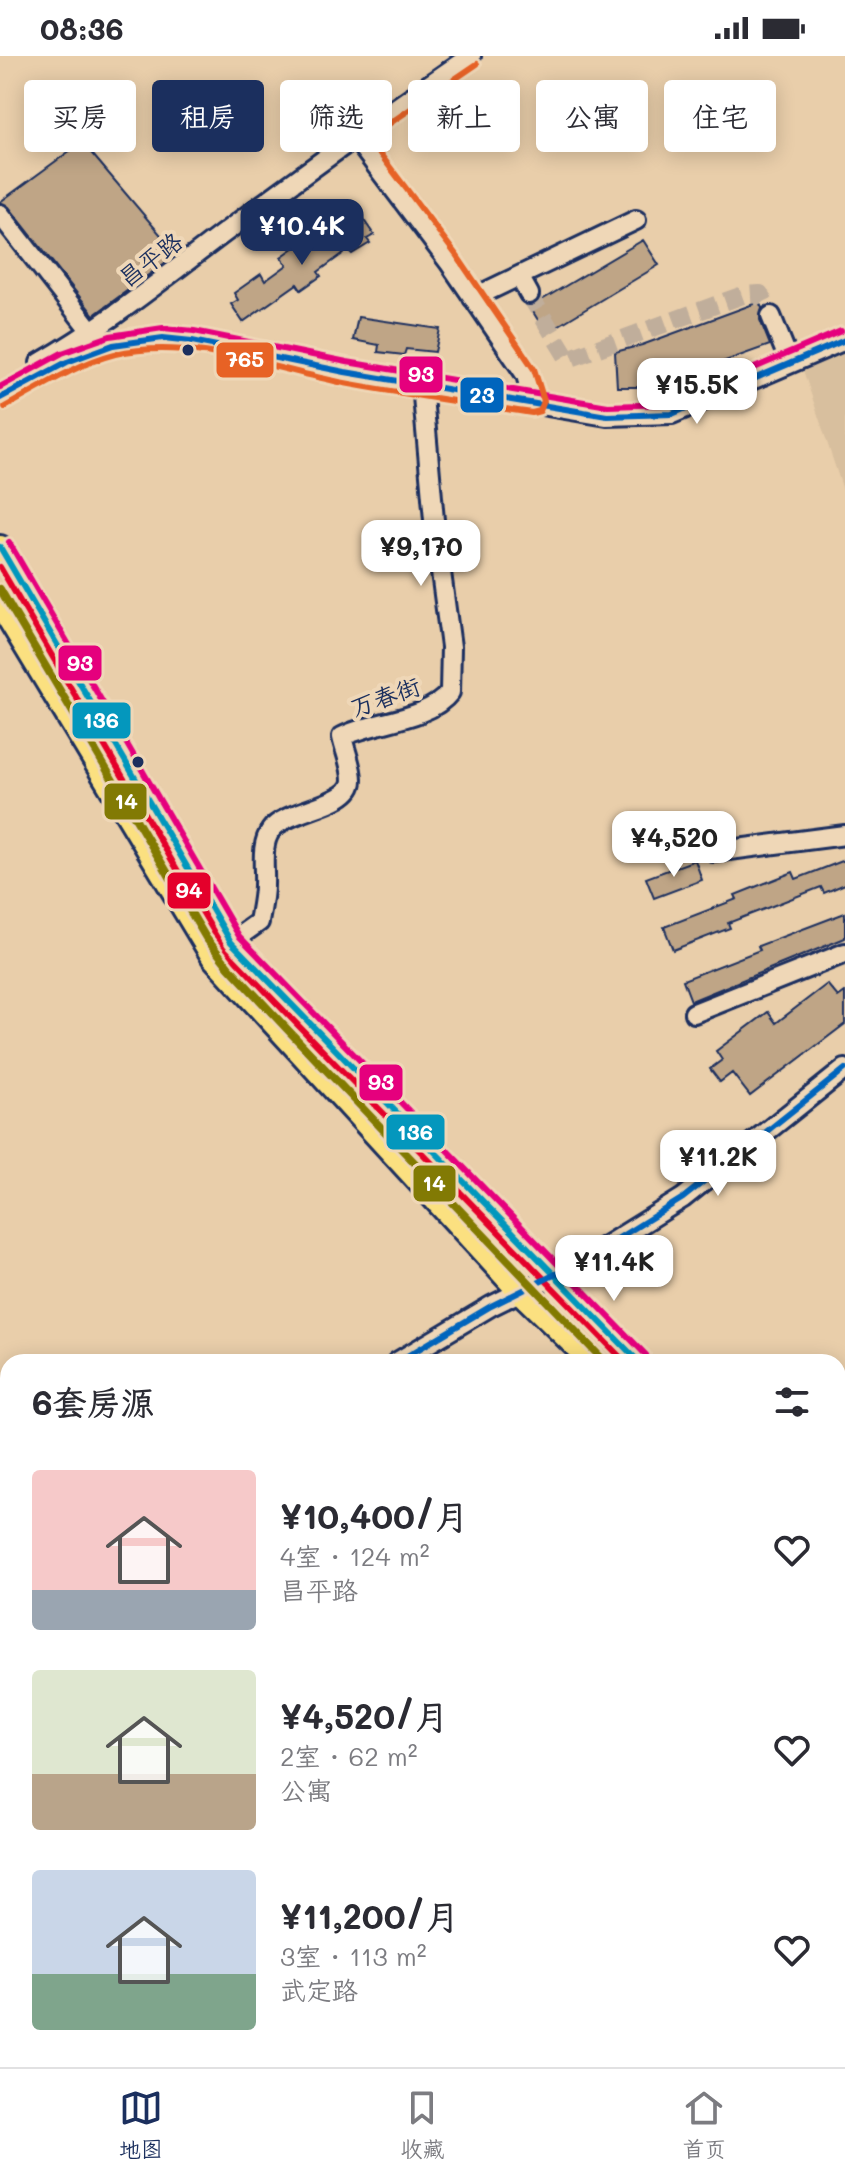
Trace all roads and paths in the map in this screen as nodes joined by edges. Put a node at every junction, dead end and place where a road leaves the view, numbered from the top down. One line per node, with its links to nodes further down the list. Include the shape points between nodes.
1 (471, 56): 2 (street, 昌平路)
2 (392, 110)
3 (332, 152): 11 (street, 昌平路)
4 (366, 152): 9 (street)
5 (0, 214): 11 (street)
6 (636, 220): 7 (street)
7 (519, 276): 8 (street); 9 (street)
8 (529, 294)
9 (473, 298): 17 (street, via 526,375)
10 (771, 316): 13 (street)
11 (91, 331): 15 (street, 昌平路)
12 (845, 340): 13 (street)
13 (790, 363): 17 (street, via 672,414 607,416)
14 (422, 385): 16 (street, via 163,338 113,345 67,362); 17 (street); 22 (street, 万春街, via 451,647 450,692 442,701 403,718 342,737 350,789 270,831 259,922)
15 (0, 386)
16 (0, 398)
17 (534, 403)
18 (0, 547): 22 (main road)
19 (0, 604): 27 (main road, via 213,957)
20 (845, 835): 21 (street)
21 (714, 852)
22 (231, 942): 26 (main road)
23 (845, 953): 24 (street)
24 (694, 1013)
25 (845, 1069): 26 (street, via 683,1198)
26 (555, 1275): 27 (street); 30 (main road)
27 (519, 1291): 28 (street); 29 (main road)
28 (411, 1354)
29 (584, 1354)
30 (631, 1354)

